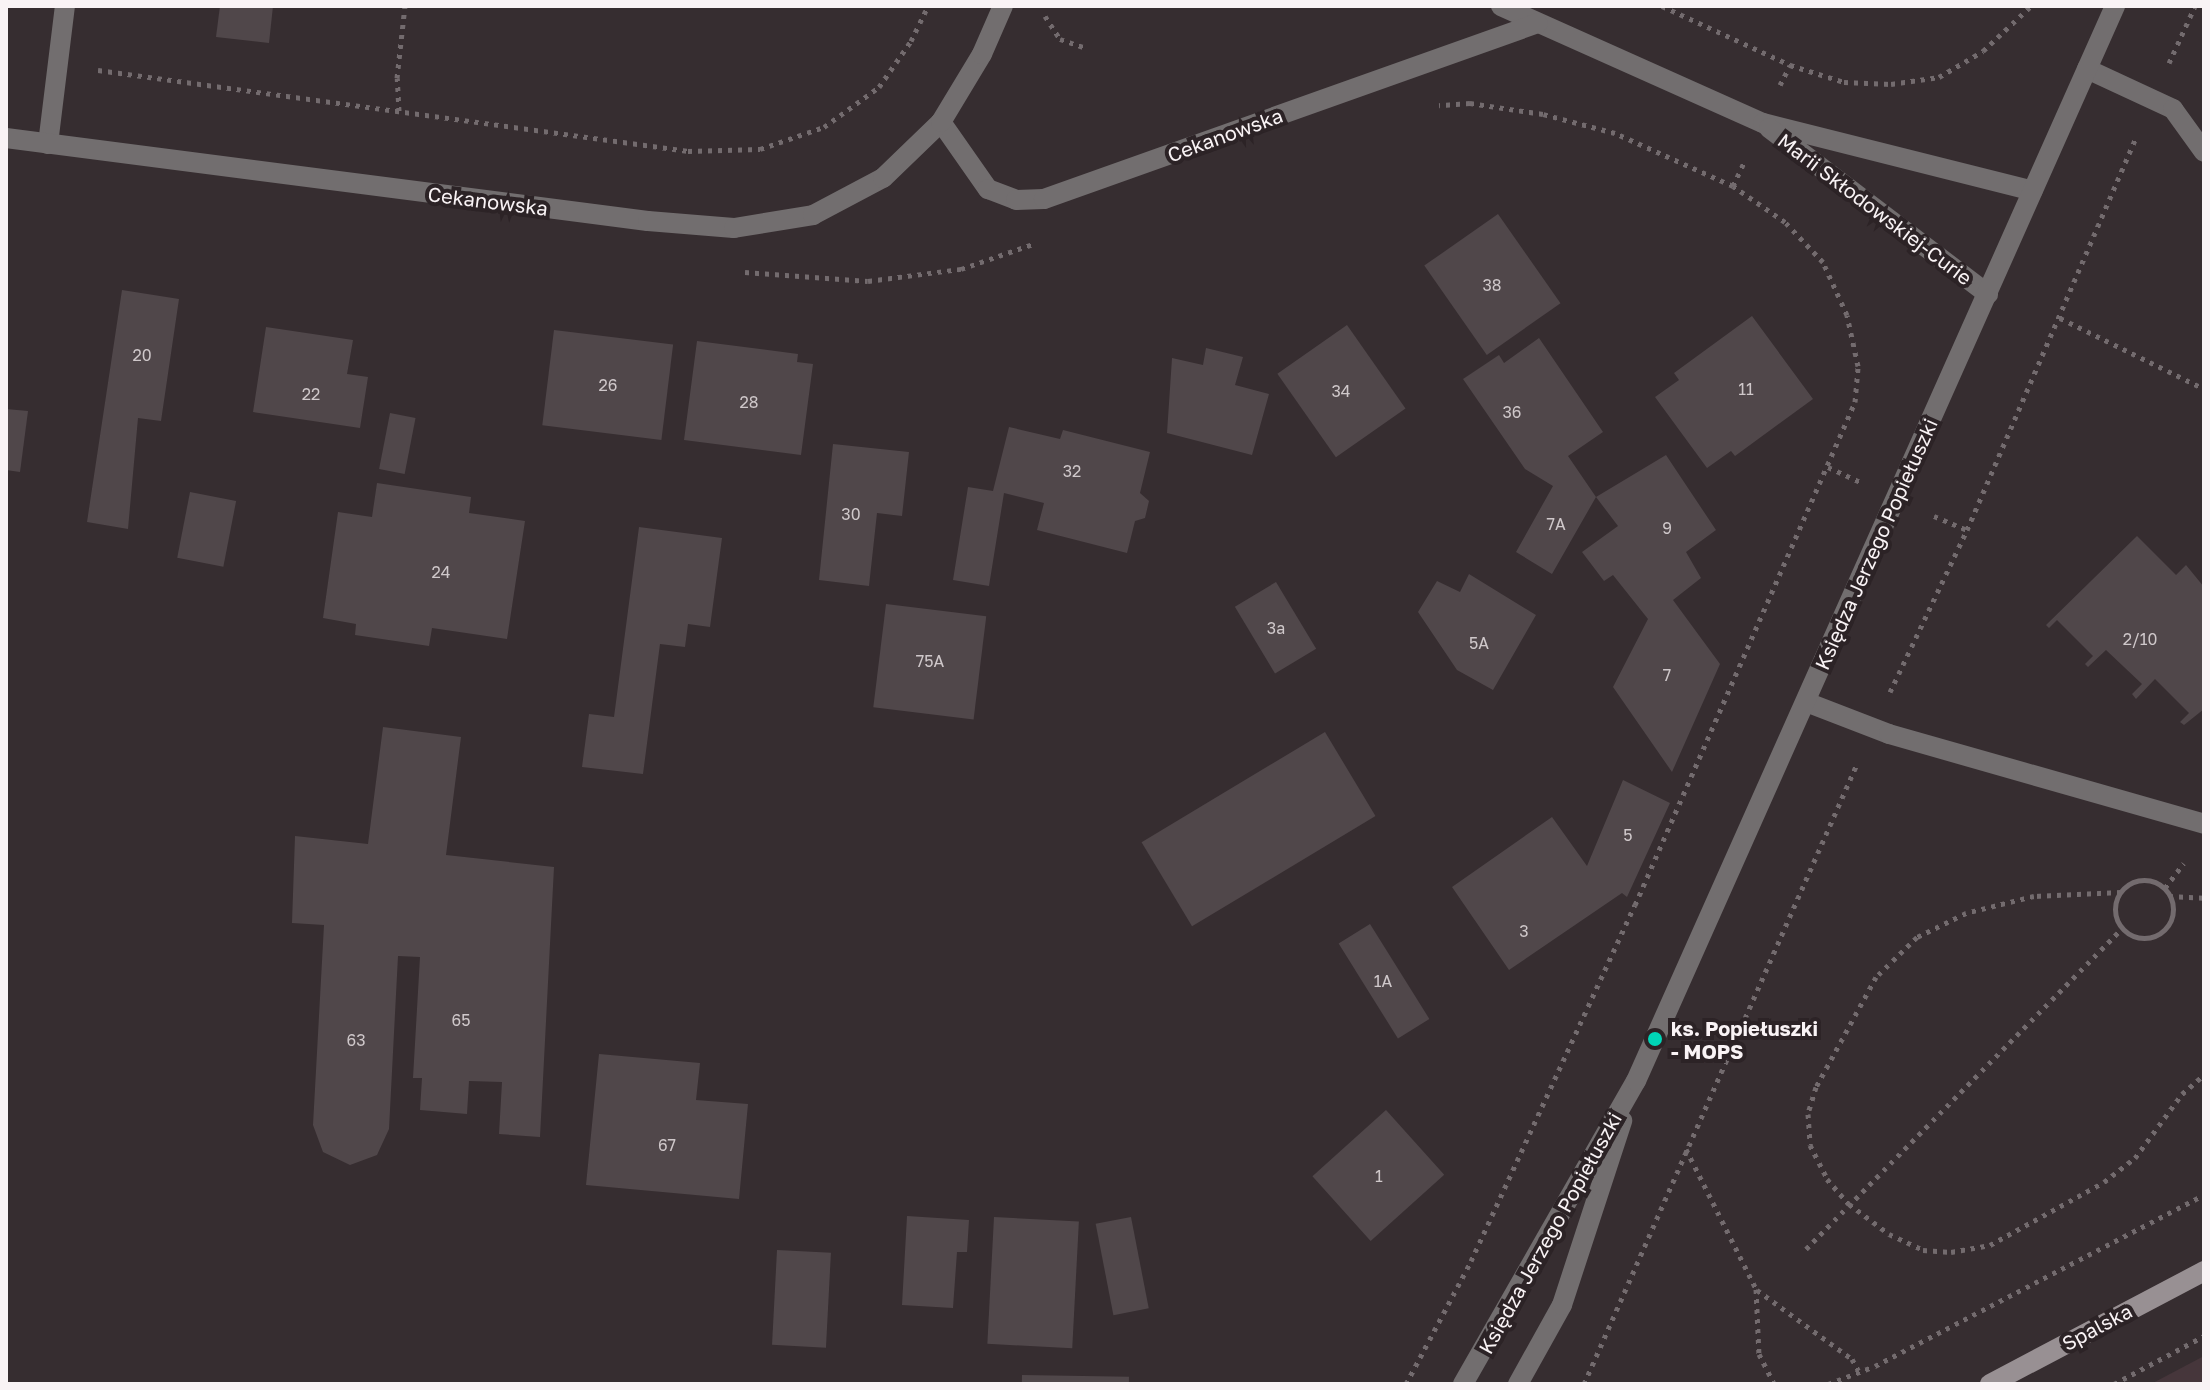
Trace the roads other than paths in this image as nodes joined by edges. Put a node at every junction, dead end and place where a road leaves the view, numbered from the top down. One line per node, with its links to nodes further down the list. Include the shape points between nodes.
1 (65, 6): 10 (street)
2 (1003, 6): 7 (street, Cekanowska, via 982,54)
3 (1501, 6): 5 (street, Marii Skłodowskiej-Curie)
4 (2115, 6): 6 (street, Księdza Jerzego Popiełuszki)
5 (1538, 23): 7 (street, Cekanowska, via 1044,199 1016,200 988,189); 8 (street, Marii Skłodowskiej-Curie)
6 (2087, 69): 11 (street, via 2173,109); 12 (street, Księdza Jerzego Popiełuszki)
7 (941, 122): 10 (street, Cekanowska, via 883,178 813,215 734,228)
8 (1763, 123): 12 (street, Marii Skłodowskiej-Curie); 13 (street, Marii Skłodowskiej-Curie)
9 (6, 138): 10 (street, Cekanowska)
10 (48, 144)
11 (2204, 152)
12 (2033, 191): 13 (street, Księdza Jerzego Popiełuszki)
13 (1988, 294): 14 (street, Księdza Jerzego Popiełuszki)
14 (1806, 702): 15 (street, via 1889,734); 16 (street, Księdza Jerzego Popiełuszki)
15 (2204, 824)
16 (1636, 1081): 18 (street, Księdza Jerzego Popiełuszki); 19 (street, Księdza Jerzego Popiełuszki, via 1562,1305)
17 (2204, 1271): 20 (street, Spalska)
18 (1463, 1384)
19 (1518, 1384)
20 (1990, 1384)

